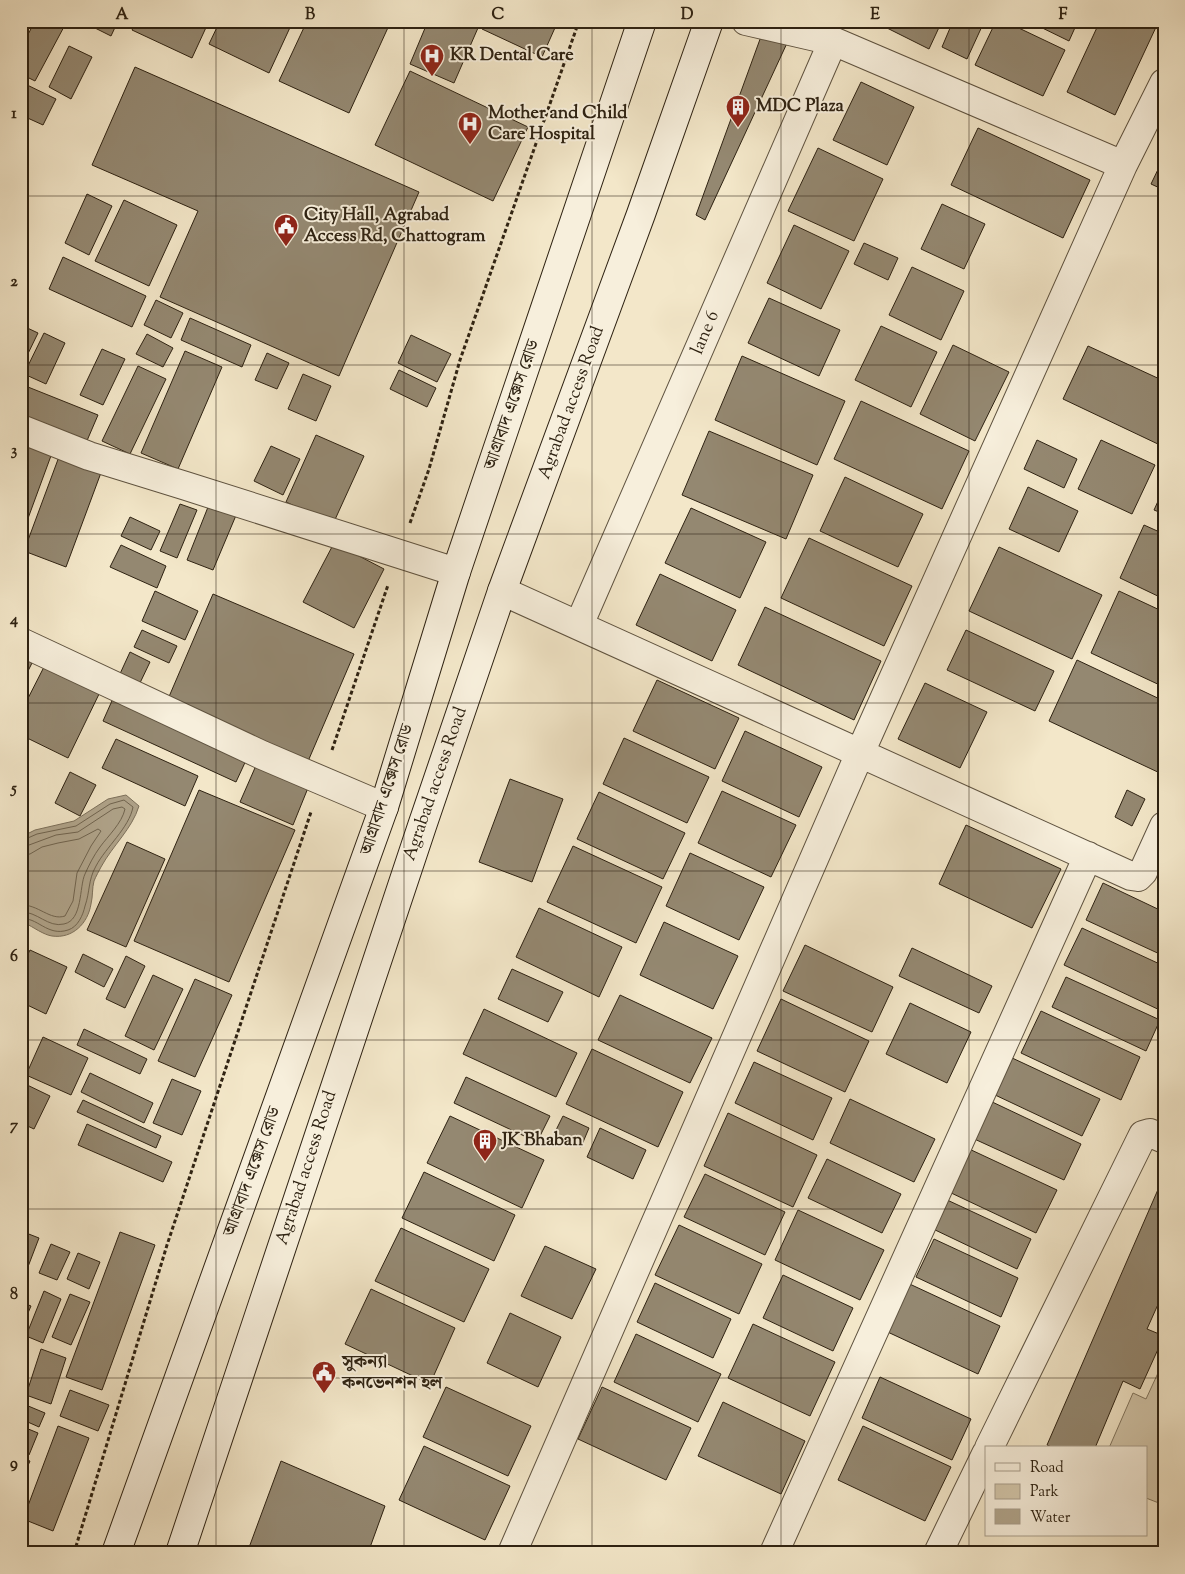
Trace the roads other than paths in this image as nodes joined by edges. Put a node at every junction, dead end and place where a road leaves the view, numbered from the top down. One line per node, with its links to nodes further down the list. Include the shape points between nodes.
1 (642, 21): 8 (street, আগ্রাবাদ এক্সেস রোড)
2 (709, 21): 9 (street, Agrabad access Road)
3 (746, 21): 4 (street)
4 (833, 41): 6 (street); 10 (street, lane 6)
5 (1164, 83): 6 (street)
6 (1123, 165): 12 (street)
7 (21, 429): 8 (street, via 89,456)
8 (456, 572): 13 (street, আগ্রাবাদ এক্সেস রোড)
9 (502, 591): 10 (street); 20 (street, Agrabad access Road)
10 (579, 625): 12 (street)
11 (21, 642): 13 (street, via 262,755)
12 (860, 753): 15 (street); 21 (street)
13 (384, 806): 19 (street, আগ্রাবাদ এক্সেস রোড)
14 (1164, 826): 15 (street, via 1138,877)
15 (1088, 856): 22 (street)
16 (1164, 1139): 17 (street, via 1150,1134 1144,1135 1140,1141)
17 (990, 1446)
18 (985, 1456): 23 (street)
19 (116, 1553)
20 (180, 1553)
21 (512, 1553)
22 (774, 1553)
23 (938, 1553)

